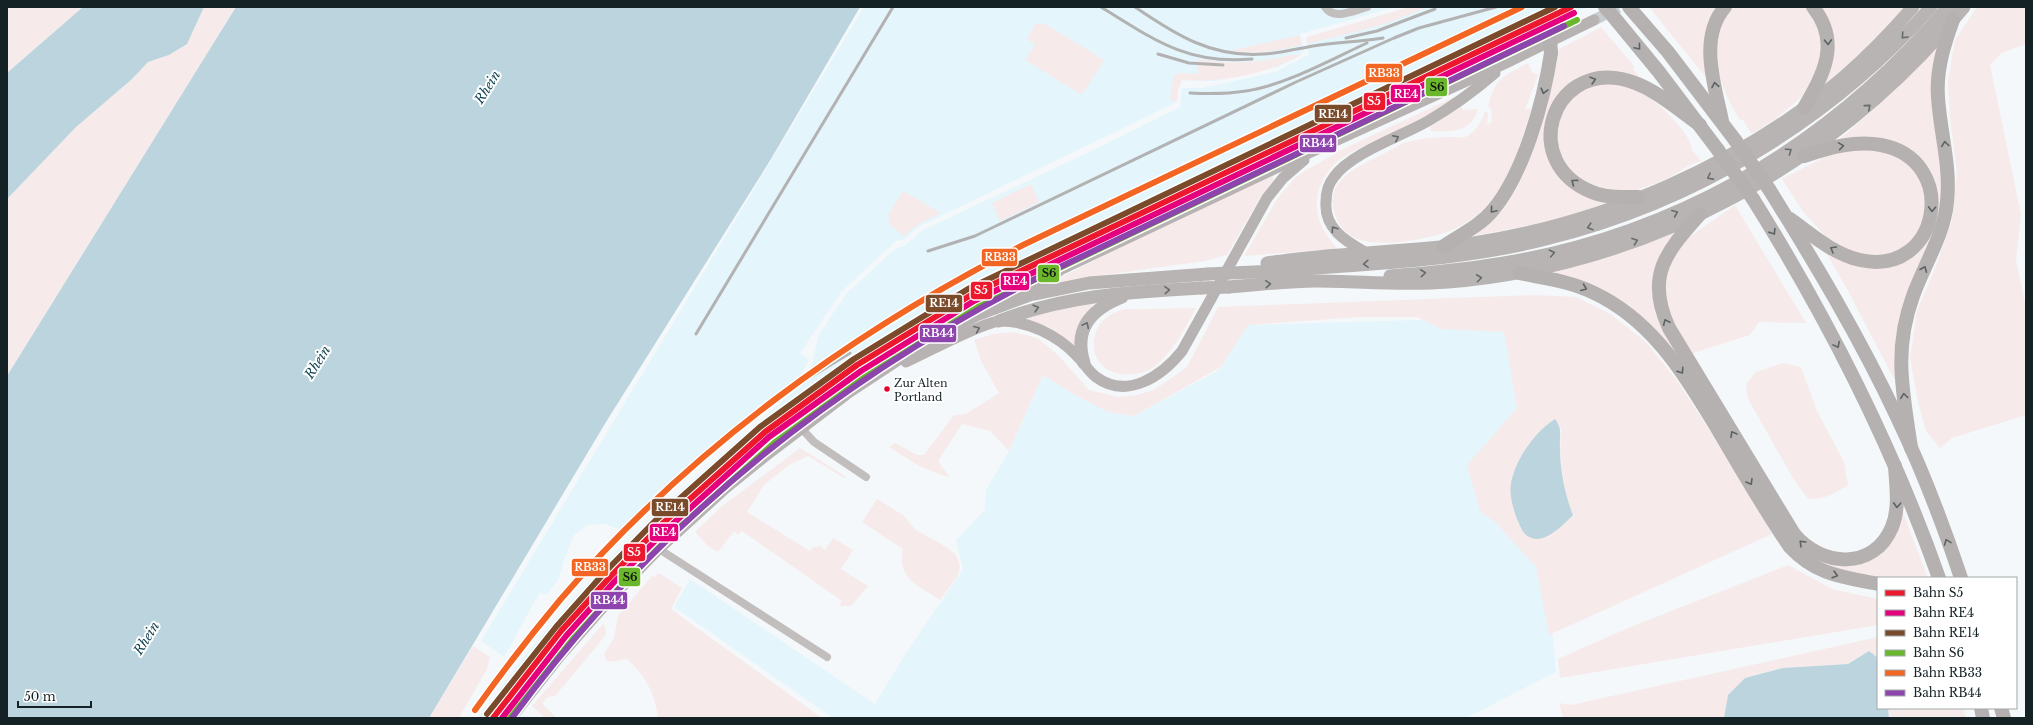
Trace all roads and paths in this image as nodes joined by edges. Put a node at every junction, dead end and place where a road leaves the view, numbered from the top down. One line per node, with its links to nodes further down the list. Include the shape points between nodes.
1 (1325, 7): 2 (street, via 1330,12 1341,14)
2 (1367, 7)
3 (1548, 7): 23 (highway, one-way to 23, bridge, via 1551,53 1547,79 1532,129 1511,184 1493,211)
4 (1605, 7): 17 (highway, one-way to 17, bridge)
5 (1725, 7): 16 (highway, one-way to 5, via 1711,60 1711,43 1716,21)
6 (1813, 7): 15 (highway, one-way to 15, via 1824,25 1828,44 1824,69)
7 (1913, 7): 15 (highway, via 1846,75)
8 (1931, 7): 26 (highway, one-way to 26, via 1879,60 1800,124 1708,179 1629,213 1546,239 1476,253 1404,262)
9 (1948, 7): 28 (highway, one-way to 9, via 1442,271 1546,254 1623,233 1676,212 1780,157 1814,133 1874,85)
10 (1964, 7): 13 (highway)
11 (1632, 10): 16 (highway)
12 (1594, 20): 14 (main road)
13 (1954, 20): 19 (highway, one-way to 13, via 1842,128 1893,84); 36 (highway, one-way to 13, via 1901,380 1902,333 1937,239 1947,204 1947,164 1938,83 1942,54)
14 (1506, 64): 18 (main road); 24 (main road, one-way to 14, via 1341,238 1328,219 1326,197 1333,177 1357,157 1427,122)
15 (1804, 108): 20 (highway, via 1705,168)
16 (1722, 123): 22 (highway, bridge)
17 (1700, 125): 20 (highway, one-way to 17, via 1594,193 1572,181 1563,172 1553,154 1550,136 1554,116 1563,99 1578,86 1592,80 1614,77 1649,90); 37 (highway, one-way to 37, bridge, via 1753,199 1781,245 1831,334)
18 (1326, 147): 25 (main road); 33 (main road, via 1295,166 1267,198 1193,333 1182,351 1164,371 1138,384 1116,386 1097,378)
19 (1804, 156): 21 (highway); 22 (highway, one-way to 22, via 1839,146 1860,144 1880,145 1900,151 1918,166 1927,180 1932,202 1930,220 1918,242 1908,251 1889,260 1869,262 1834,250)
20 (1638, 197): 23 (highway, via 1595,214 1544,229)
21 (1700, 214): 27 (highway, one-way to 21, via 1619,247); 37 (highway, one-way to 21, via 1897,504 1894,521 1884,540 1871,551 1850,559 1834,560 1814,553 1794,534 1669,328 1660,304 1658,283 1665,260 1680,236)
22 (1786, 216): 36 (highway, via 1843,312)
23 (1444, 246): 24 (highway)
24 (1364, 252): 26 (highway, via 1277,261)
25 (1059, 271): 30 (main road); 31 (main road, via 1028,285)
26 (1234, 271): 30 (highway, bridge, via 1089,283)
27 (1519, 273): 28 (highway, one-way to 27, via 1417,284); 42 (highway, one-way to 42, via 1583,288 1606,299 1638,321 1675,361 1790,548 1816,568 1838,576)
28 (1329, 281): 29 (highway, one-way to 28, bridge)
29 (1133, 292): 32 (highway, one-way to 29, via 1070,300); 33 (highway, one-way to 29, via 1081,342 1088,320 1102,307)
30 (1035, 294): 31 (main road)
31 (1001, 306): 34 (main road, via 951,328)
32 (999, 321): 33 (main road, via 1021,324 1042,331 1069,348); 34 (main road, one-way to 32)
33 (1084, 363)
34 (878, 374): 35 (main road)
35 (801, 428): 38 (street, via 814,442); 39 (main road, via 726,488)
36 (1911, 448): 41 (highway, one-way to 36)
37 (1895, 466): 40 (highway)
38 (866, 477)
39 (659, 549): 43 (street); 44 (main road, via 594,617)
40 (1939, 577)
41 (1962, 577)
42 (1877, 584)
43 (827, 657)
44 (511, 718)

